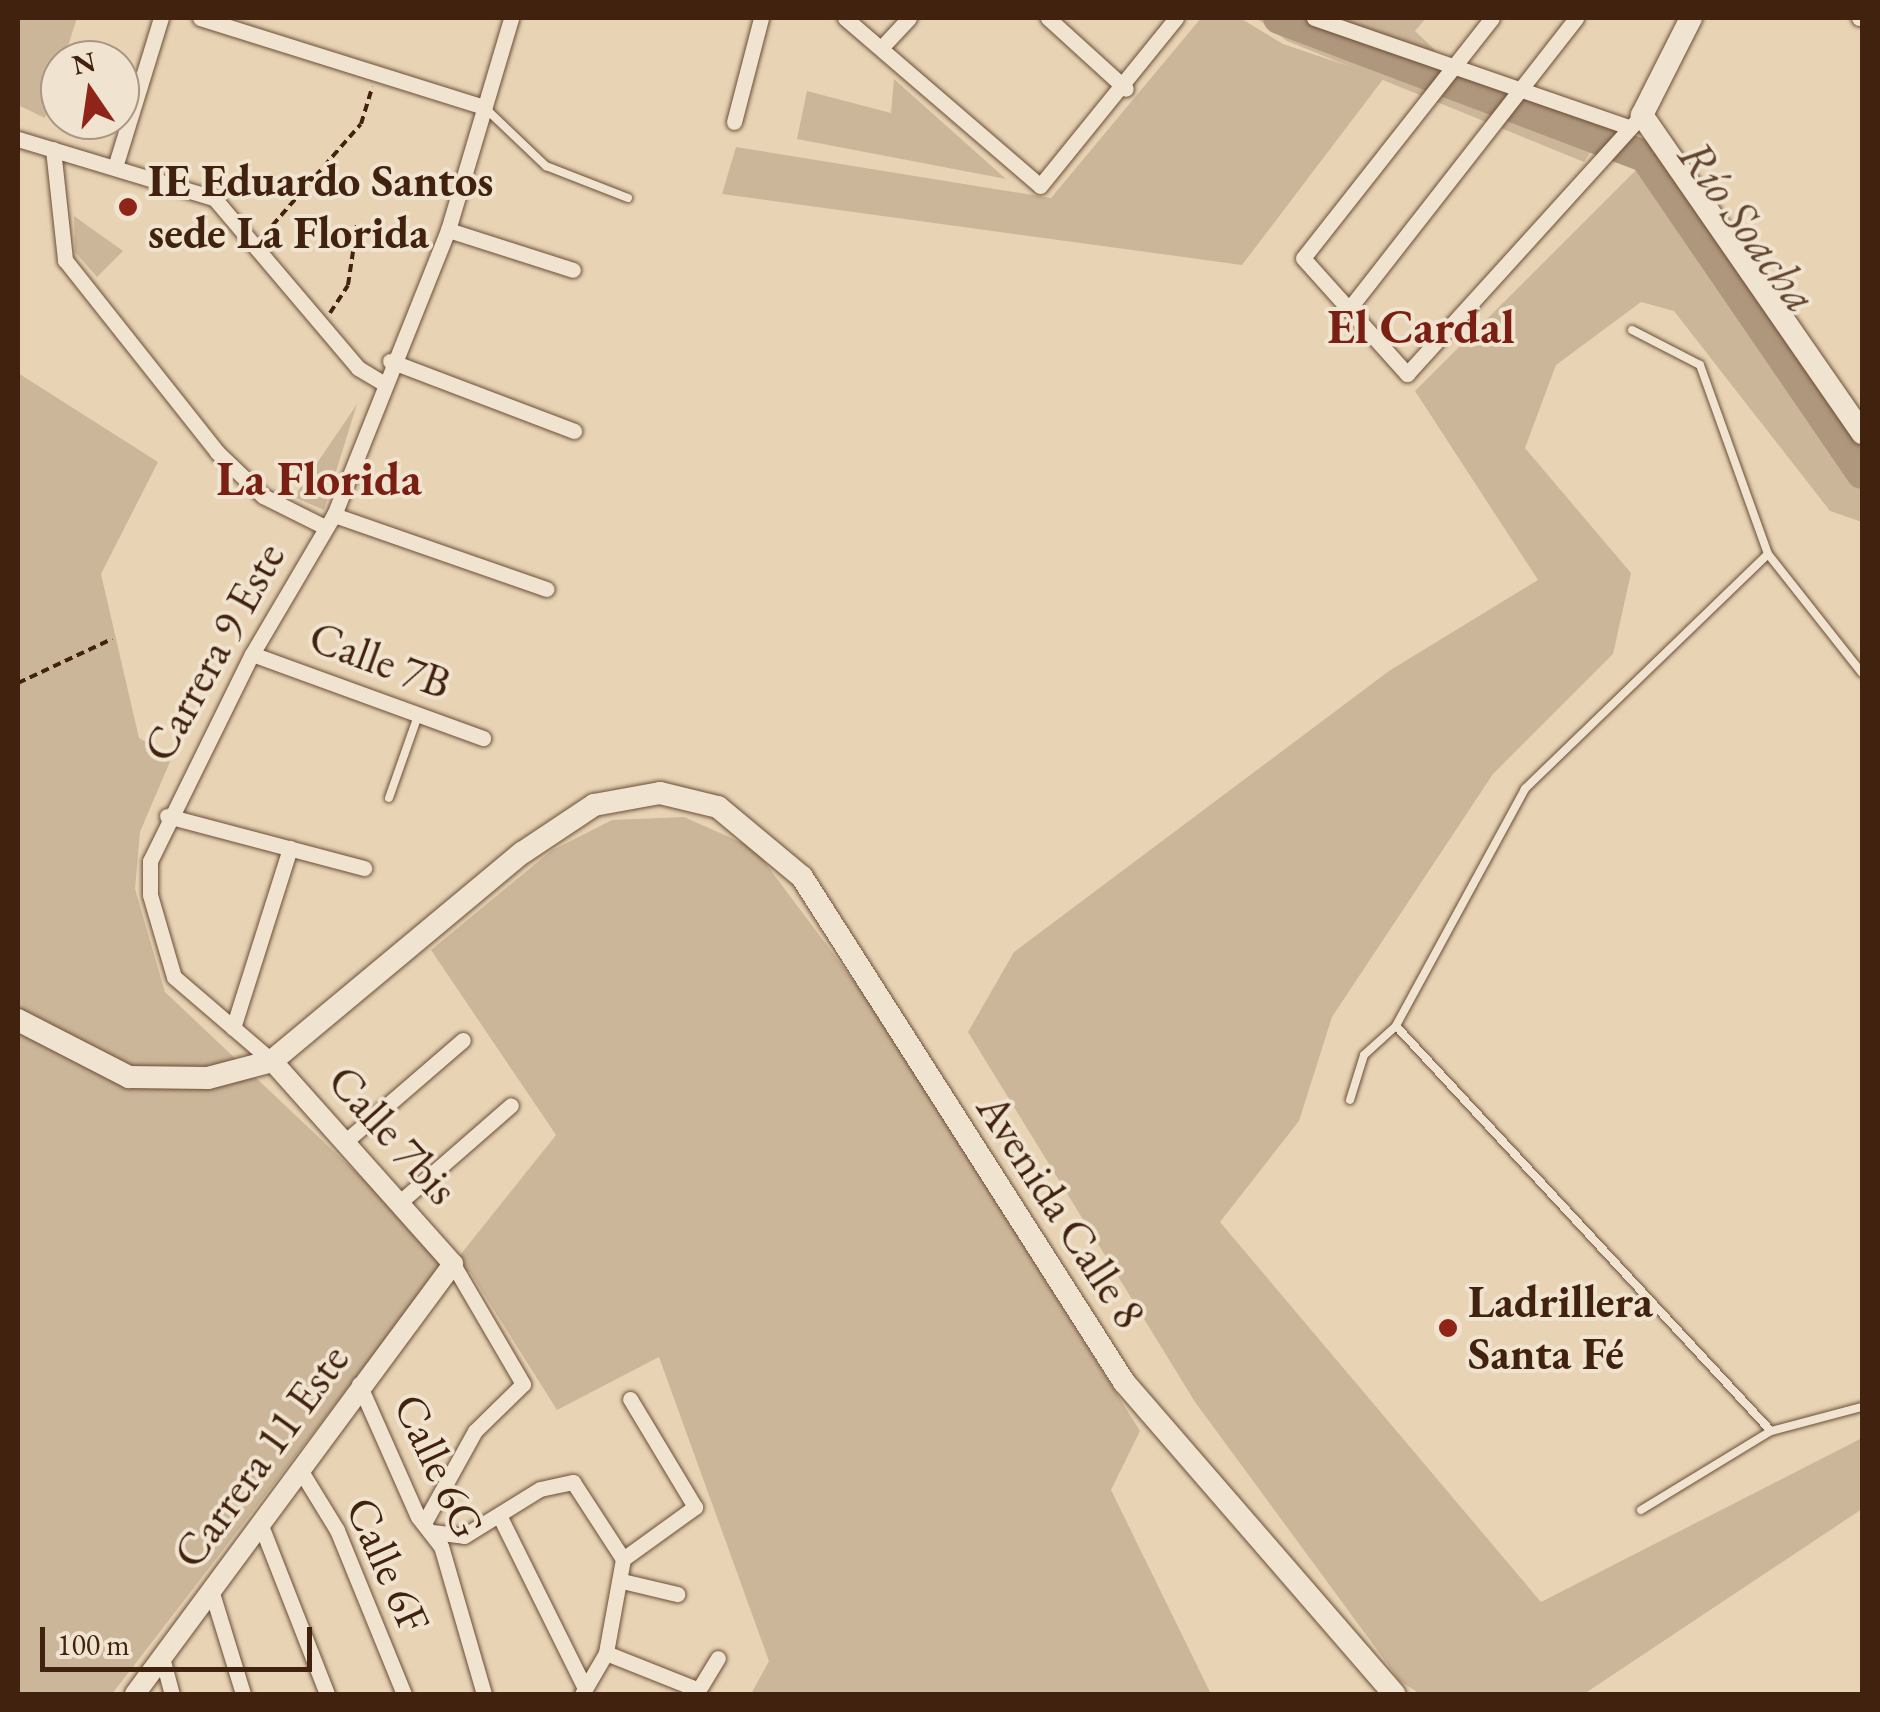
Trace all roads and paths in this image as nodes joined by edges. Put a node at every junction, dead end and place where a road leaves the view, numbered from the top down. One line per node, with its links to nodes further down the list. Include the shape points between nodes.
1 (161, 18): 23 (street)
2 (200, 18): 15 (street)
3 (511, 18): 18 (street, Carrera 9 Este)
4 (761, 18): 19 (street)
5 (846, 18): 13 (street)
6 (909, 18): 13 (street)
7 (1048, 18): 16 (street)
8 (1176, 18): 16 (street)
9 (1314, 18): 14 (street)
10 (1492, 18): 14 (street)
11 (1576, 18): 17 (street)
12 (1691, 18): 20 (main road)
13 (881, 48): 16 (street, via 1040,186)
14 (1448, 72): 17 (street); 29 (street, via 1303,258)
15 (376, 74): 18 (street); 27 (path, via 361,124)
16 (1126, 88)
17 (1514, 96): 20 (street); 29 (street)
18 (484, 107): 24 (lane, via 546,166); 26 (street, Carrera 9 Este)
19 (734, 122)
20 (1630, 127): 29 (street, via 1406,374); 35 (main road)
21 (18, 139): 22 (street)
22 (53, 149): 23 (street); 36 (street, via 65,260 217,452 263,496)
23 (116, 164): 27 (street, via 214,198)
24 (628, 198)
25 (357, 224): 30 (path, via 348,284)
26 (448, 230): 28 (street); 32 (street, Carrera 9 Este)
27 (258, 242): 30 (street)
28 (574, 270)
29 (1352, 306)
30 (323, 326): 33 (street)
31 (1632, 330): 37 (lane, via 1700,365)
32 (390, 362): 33 (street, Carrera 9 Este); 34 (street)
33 (381, 382): 36 (street, Carrera 9 Este)
34 (574, 432)
35 (1862, 433)
36 (330, 521): 38 (street); 40 (street, Carrera 9 Este)
37 (1768, 554): 41 (lane); 52 (lane, via 1525,789)
38 (546, 589)
39 (112, 638): 43 (path)
40 (252, 654): 44 (street, Calle 7B); 47 (street, Carrera 9 Este)
41 (1859, 662): 42 (lane)
42 (1862, 673)
43 (18, 684)
44 (419, 713): 45 (street, Calle 7B); 46 (lane)
45 (483, 738)
46 (390, 798)
47 (166, 816): 48 (street); 50 (street, Carrera 9 Este, via 150,895)
48 (290, 848): 49 (street); 53 (street)
49 (364, 868)
50 (174, 978): 53 (street, Calle 7bis)
51 (18, 1020): 55 (main road, via 128,1077 208,1078)
52 (1396, 1026): 56 (lane, via 1364,1056); 64 (lane)
53 (233, 1028): 55 (street, Calle 7bis)
54 (463, 1040): 58 (street)
55 (272, 1061): 58 (street, Calle 7bis); 85 (main road, Avenida Calle 8, via 522,853 594,806 660,793 718,807 802,877 1124,1382)
56 (1350, 1100)
57 (511, 1105): 59 (street)
58 (347, 1140): 59 (street, Calle 7bis)
59 (400, 1202): 60 (street, Calle 7bis)
60 (453, 1264): 61 (street, Carrera 11 Este); 69 (street, via 523,1384 475,1431)
61 (360, 1384): 65 (street, Carrera 11 Este); 69 (street, Calle 6G)
62 (630, 1399): 70 (street, via 696,1507)
63 (1862, 1408): 64 (lane)
64 (1771, 1430): 66 (lane)
65 (299, 1468): 68 (street, Carrera 11 Este); 83 (street, Calle 6F, via 343,1543)
66 (1641, 1510)
67 (499, 1515): 69 (street, via 464,1536); 70 (street, via 574,1482); 77 (street)
68 (260, 1524): 72 (street, Carrera 11 Este); 82 (street)
69 (428, 1528): 84 (street, Calle 6G)
70 (622, 1559): 71 (street)
71 (622, 1581): 73 (street); 74 (street)
72 (212, 1593): 76 (street, Carrera 11 Este); 81 (street)
73 (676, 1594)
74 (606, 1652): 77 (street); 78 (street)
75 (718, 1658): 78 (street)
76 (164, 1661): 79 (street, Carrera 11 Este); 80 (street)
77 (583, 1691)
78 (698, 1692)
79 (135, 1694)
80 (172, 1694)
81 (243, 1694)
82 (327, 1694)
83 (404, 1694)
84 (484, 1694)
85 (1394, 1694)

